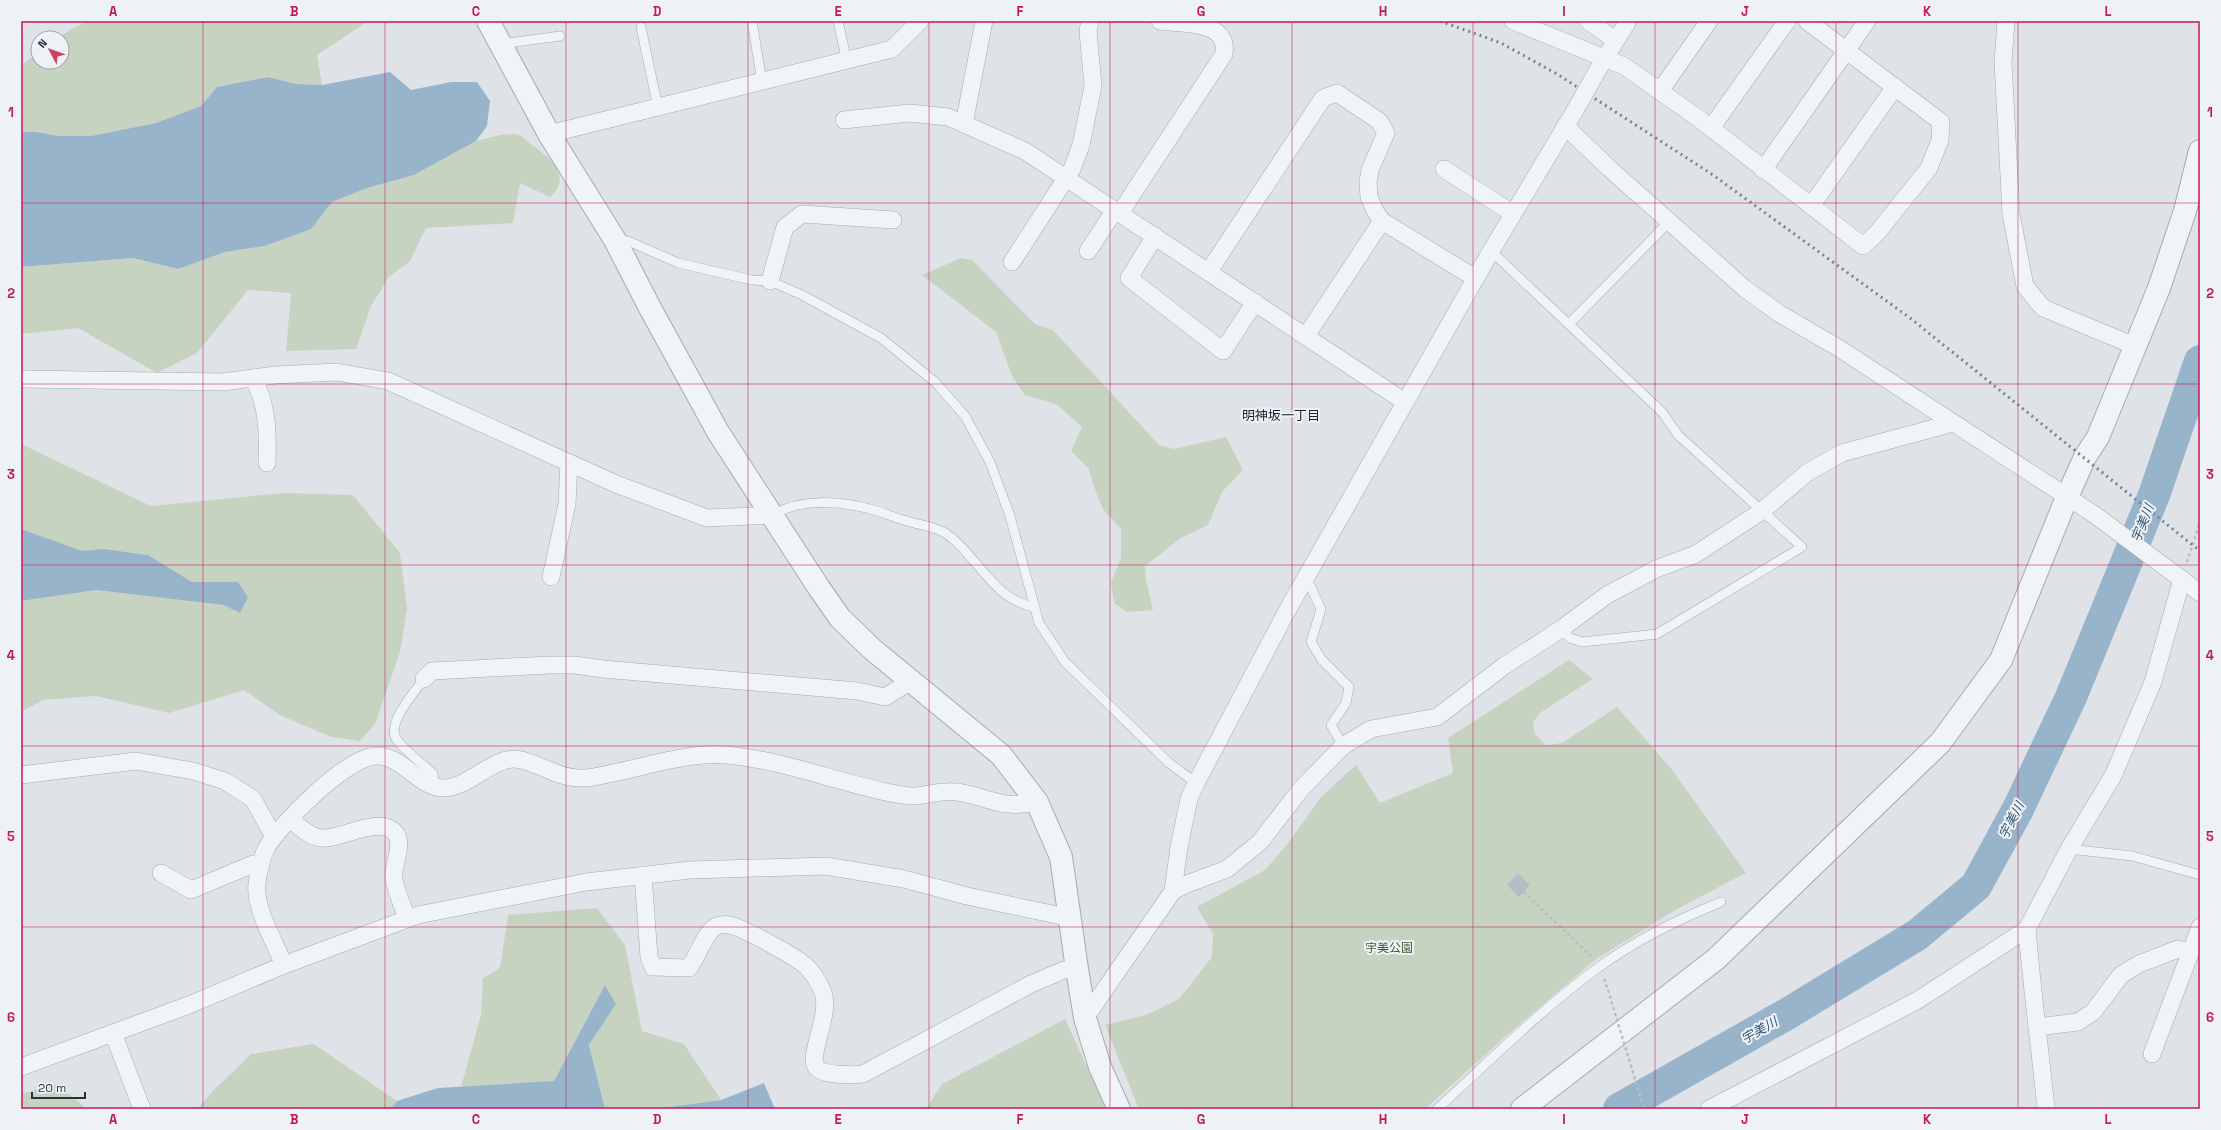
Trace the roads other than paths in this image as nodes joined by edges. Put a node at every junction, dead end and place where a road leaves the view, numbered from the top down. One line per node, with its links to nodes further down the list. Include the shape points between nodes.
1 (488, 21): 19 (street)
2 (752, 21): 23 (lane)
3 (838, 21): 22 (lane)
4 (920, 21): 22 (street, via 892,49)
5 (984, 21): 29 (street)
6 (1090, 21): 35 (street, via 1088,31 1093,86 1081,145)
7 (1160, 21): 37 (street, via 1209,27 1219,34 1225,44 1224,54)
8 (1513, 21): 21 (street)
9 (1588, 21): 18 (street)
10 (1628, 21): 18 (street)
11 (1709, 21): 25 (street)
12 (1787, 21): 30 (street)
13 (1808, 21): 20 (street)
14 (1867, 21): 20 (street)
15 (2006, 21): 53 (street, via 2003,62 2011,214 2025,286 2043,308)
16 (641, 27): 26 (lane)
17 (560, 36): 19 (lane)
18 (1615, 40): 21 (street)
19 (500, 44): 31 (street)
20 (1846, 50): 24 (street); 34 (street)
21 (1603, 61): 25 (street, via 1624,66); 28 (street, bridge)
22 (847, 62): 23 (street)
23 (762, 82): 26 (street)
24 (1895, 87): 36 (street); 36 (street, via 1941,122 1940,140 1929,168 1877,233 1863,246)
25 (1660, 91): 30 (street)
26 (658, 108): 31 (street)
27 (844, 120): 29 (street, via 910,113 948,117)
28 (1569, 120): 38 (street); 41 (street, via 1610,169)
29 (964, 124): 35 (street, via 1025,151)
30 (1711, 128): 34 (street)
31 (549, 134): 43 (street)
32 (2200, 151): 53 (street, via 2185,211 2162,281)
33 (1444, 169): 38 (street)
34 (1763, 170): 36 (street)
35 (1066, 178): 37 (street); 46 (street)
36 (1811, 206)
37 (1117, 211): 42 (street); 44 (street)
38 (1512, 213): 45 (street)
39 (893, 220): 49 (street, via 802,214 785,227)
40 (1382, 220): 47 (street, via 1369,197 1368,182 1370,170 1386,133 1379,121 1337,93 1323,98); 48 (street); 52 (street)
41 (1670, 221): 51 (lane); 57 (street, via 1744,288 1780,314 1837,347)
42 (1155, 236): 47 (street); 50 (street, via 1129,278 1223,351)
43 (615, 240): 49 (lane, via 628,241 678,263 752,280); 62 (street, via 718,432)
44 (1088, 251)
45 (1491, 251): 48 (street); 51 (lane)
46 (1012, 262)
47 (1209, 271): 50 (street)
48 (1475, 278): 56 (street)
49 (770, 281): 67 (lane, via 802,295 881,338 935,382 965,416 990,462 1010,516)
50 (1255, 302): 52 (street)
51 (1569, 324): 61 (lane, via 1662,412 1678,435)
52 (1306, 336): 56 (street)
53 (2135, 346): 60 (street, via 2098,437 2085,457)
54 (253, 378): 55 (street, via 222,382); 58 (street, via 261,392 269,430); 59 (street, via 337,372 388,381)
55 (21, 380)
56 (1405, 402): 65 (street)
57 (1953, 423): 60 (street); 61 (street, via 1842,453 1808,472)
58 (266, 463)
59 (569, 463): 62 (street, via 616,484 707,518); 64 (street, via 567,504)
60 (2067, 497): 63 (street); 100 (street, via 2001,660 1940,743 1716,959)
61 (1762, 511): 68 (street, via 1696,554 1656,568 1607,595); 68 (lane, via 1802,547 1656,634 1582,642 1570,638)
62 (773, 515): 67 (lane, via 785,508 834,503 870,509 927,526 945,533 1010,597 1025,606); 70 (street, via 840,618)
63 (2178, 576): 66 (street); 78 (street, via 2153,682 2114,776)
64 (551, 577)
65 (1306, 577): 71 (lane, via 1321,608 1311,642 1322,660 1349,687 1346,703 1331,725); 73 (street)
66 (2200, 593)
67 (1035, 607): 73 (lane, via 1039,623 1065,662 1169,763)
68 (1561, 630): 71 (street, via 1504,666 1436,717 1371,729)
69 (424, 679): 70 (street, via 432,671 575,665 857,691 885,697); 74 (lane, via 396,719 393,730 396,740 434,774)
70 (911, 681): 75 (street, via 1001,754)
71 (1343, 746): 83 (street, via 1301,788 1260,842 1226,869)
72 (21, 775): 77 (street, via 136,761 193,771 225,781 253,799)
73 (1196, 783): 83 (street, via 1189,799)
74 (435, 786): 75 (street, via 444,788 458,784 514,759 579,778 694,757 724,755 811,771 912,796 946,791 961,792 997,804 1019,806); 76 (street, via 391,758 375,756 361,759 319,789)
75 (1037, 802): 85 (street, via 1061,857)
76 (291, 819): 77 (street); 86 (street, via 308,834 322,839 374,826 386,827 393,832 398,840 400,852 393,878)
77 (274, 837): 79 (street, via 266,848)
78 (2069, 848): 82 (lane, via 2132,856); 88 (street)
79 (261, 866): 80 (street, via 253,864 191,890); 90 (street, via 256,885 260,909)
80 (161, 873)
81 (643, 875): 85 (street, via 690,870 826,866 904,879 967,896); 86 (street, via 586,882); 91 (street, via 649,957 653,967 689,968 710,931 717,925 730,925 789,954 807,967 817,979 826,1009 814,1054 816,1066 820,1070 844,1075 863,1074 1024,987 1064,970)
82 (2200, 875)
83 (1173, 891): 92 (street)
84 (1721, 902): 99 (lane, via 1678,919 1599,967 1543,1012)
85 (1071, 918): 91 (street)
86 (407, 919): 90 (street)
87 (2200, 927): 89 (street)
88 (2027, 929): 93 (street, via 2034,1011); 101 (street, via 1918,1000)
89 (2190, 952): 93 (street, via 2178,948 2121,975 2093,1012 2078,1022); 95 (street)
90 (284, 965): 94 (street)
91 (1076, 968): 92 (street)
92 (1086, 1018): 98 (street, via 1100,1066)
93 (2038, 1027): 102 (street)
94 (113, 1033): 96 (street); 97 (street)
95 (2152, 1054)
96 (21, 1067)
97 (142, 1109)
98 (1119, 1109)
99 (1437, 1109)
100 (1522, 1109)
101 (1709, 1109)
102 (2046, 1109)

